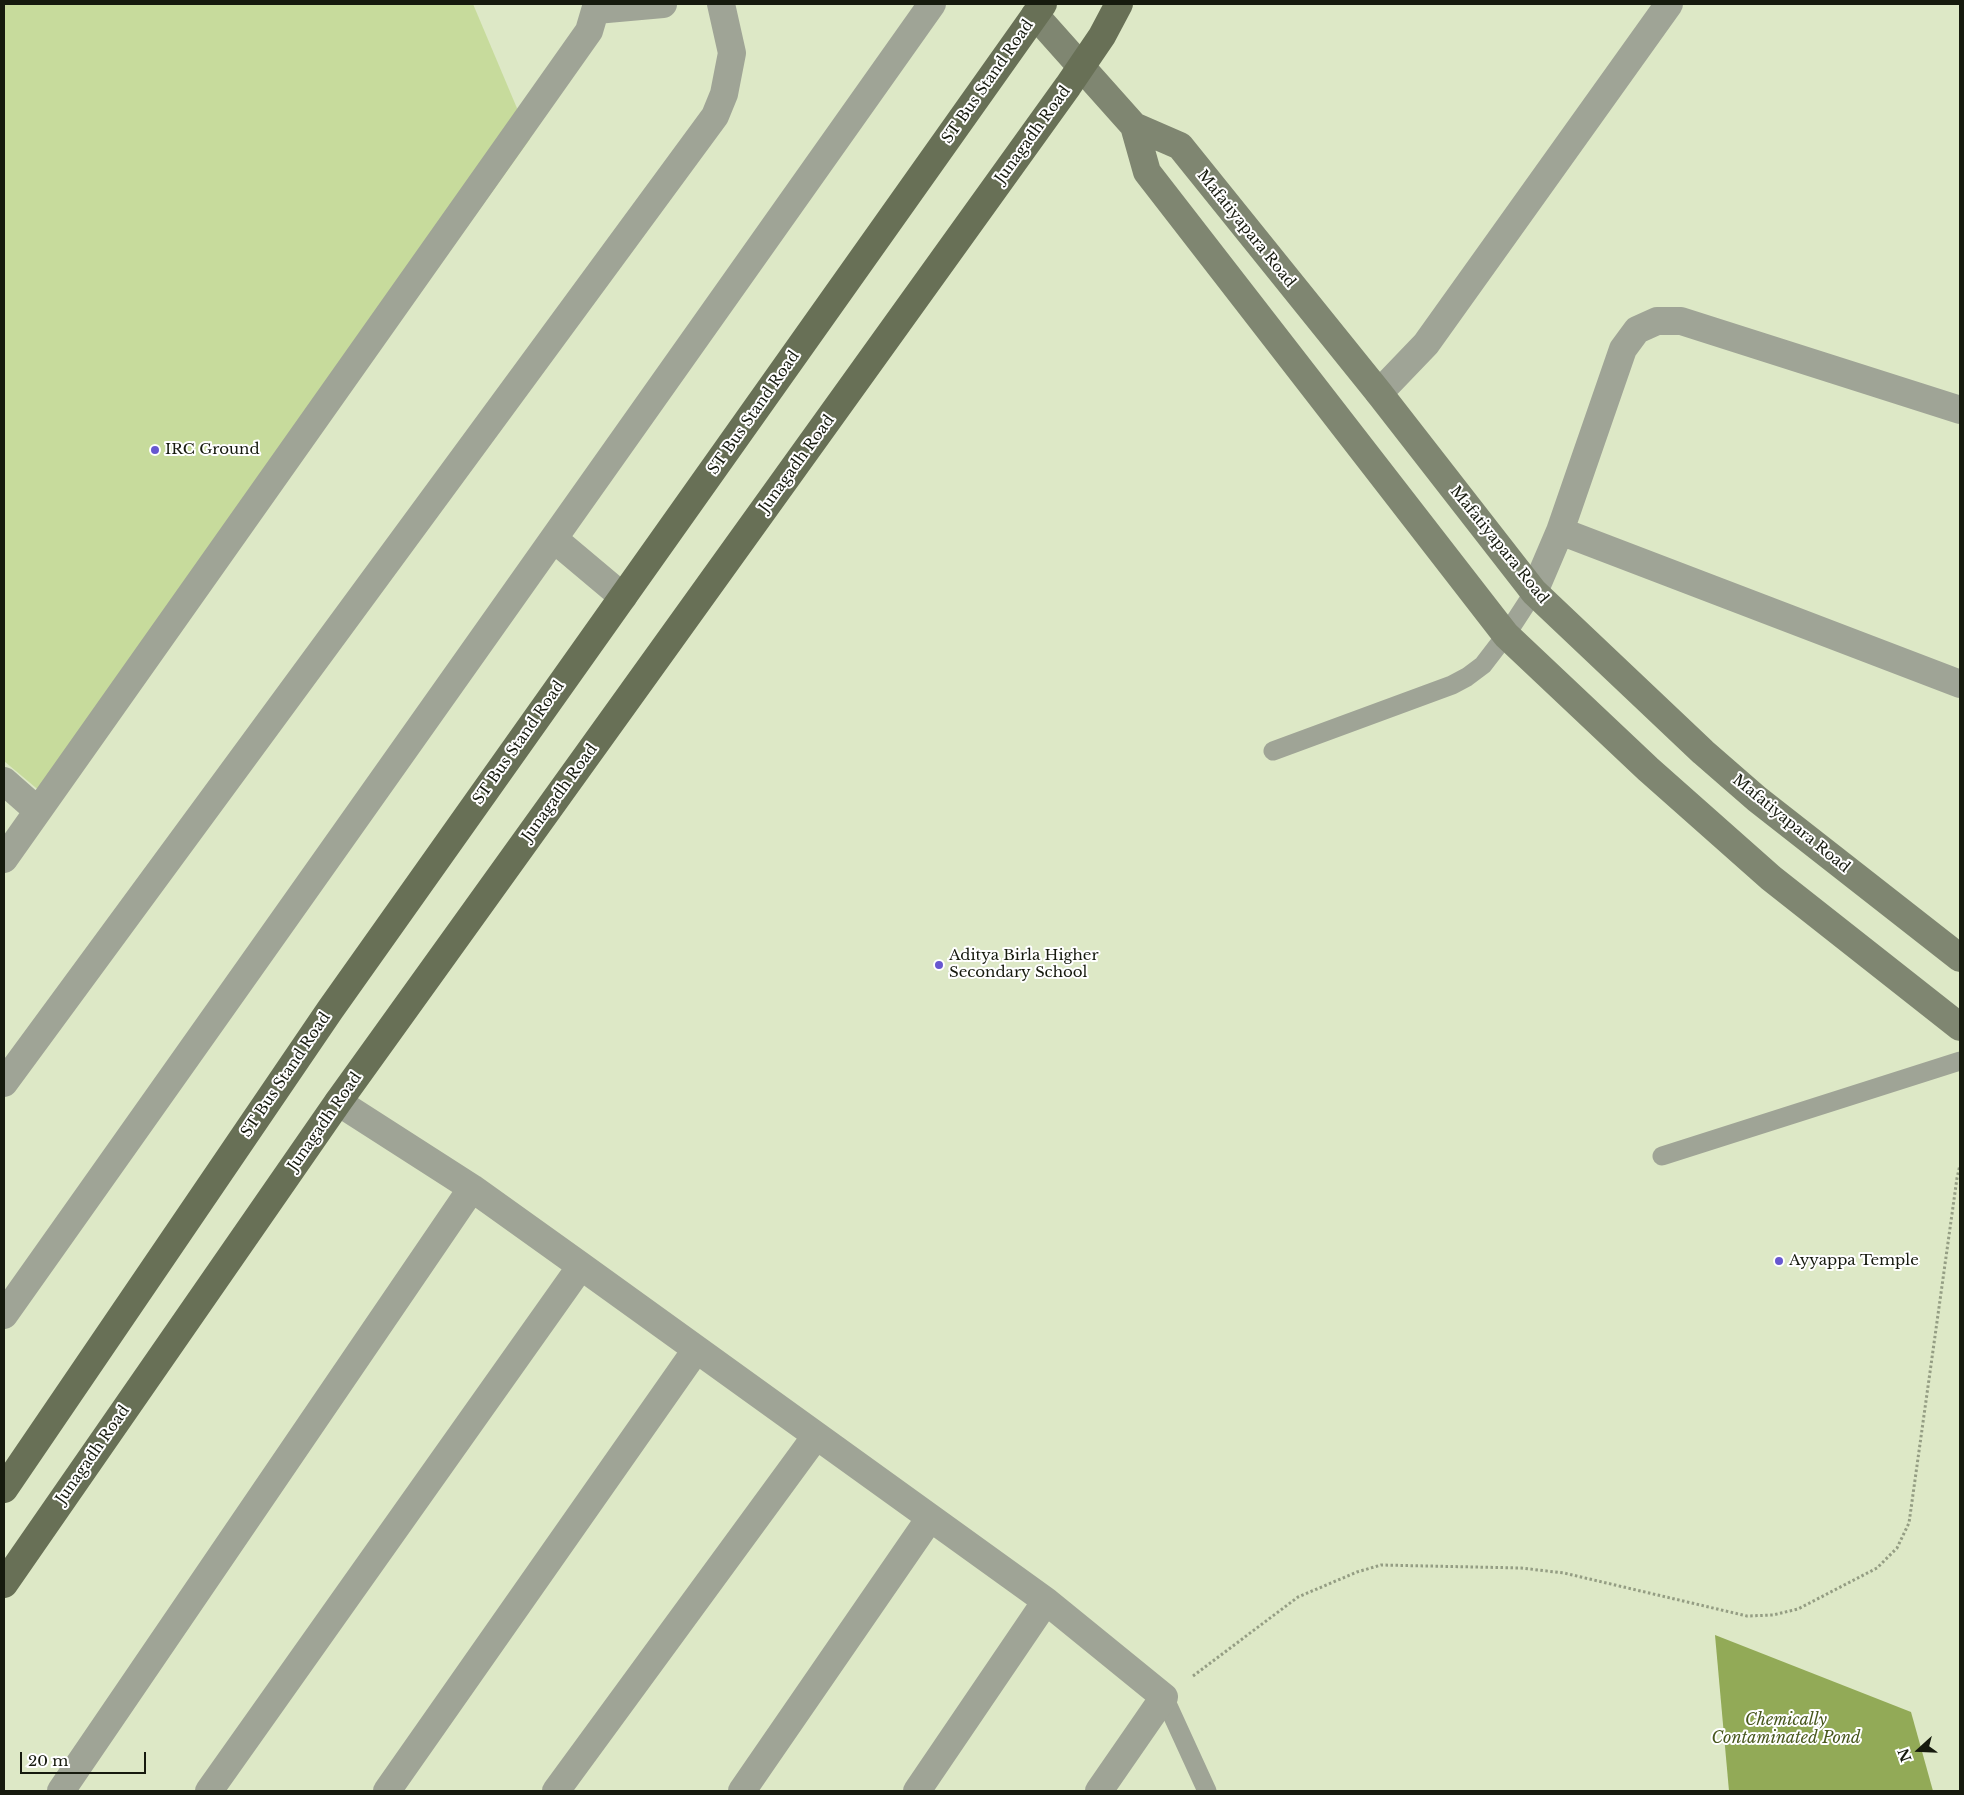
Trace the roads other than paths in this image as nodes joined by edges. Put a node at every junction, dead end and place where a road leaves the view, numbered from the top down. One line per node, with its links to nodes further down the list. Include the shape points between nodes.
1 (664, 4): 6 (street)
2 (721, 4): 25 (street, via 732,53 724,94 714,116)
3 (932, 4): 13 (street)
4 (1119, 4): 8 (main road, Junagadh Road)
5 (1669, 4): 10 (street, via 1426,344)
6 (596, 7): 20 (street, via 589,31)
7 (1039, 10): 8 (street); 15 (main road, ST Bus Stand Road)
8 (1082, 66): 9 (street); 26 (main road, Junagadh Road)
9 (1134, 126): 10 (street, Mafatiyapara Road, via 1180,146); 16 (street, via 1147,172)
10 (1379, 393): 14 (street, Mafatiyapara Road)
11 (1960, 410): 12 (street, via 1681,321 1657,321 1637,330 1623,349)
12 (1560, 531): 14 (street); 17 (street)
13 (554, 538): 15 (street); 30 (street)
14 (1534, 592): 16 (lane); 22 (street, Mafatiyapara Road, via 1756,799)
15 (623, 597): 33 (main road, ST Bus Stand Road, via 330,1010)
16 (1506, 636): 18 (lane, via 1483,665 1452,685); 23 (street, via 1771,878)
17 (1960, 684)
18 (1273, 751)
19 (4, 781): 20 (street)
20 (38, 811): 21 (street)
21 (4, 859)
22 (1960, 958)
23 (1960, 1027)
24 (1960, 1061): 27 (lane)
25 (4, 1083)
26 (338, 1102): 28 (street); 35 (main road, Junagadh Road)
27 (1662, 1156)
28 (472, 1188): 29 (street); 38 (street)
29 (581, 1266): 31 (street); 39 (street)
30 (4, 1316)
31 (696, 1350): 32 (street); 40 (street)
32 (816, 1436): 34 (street); 41 (street)
33 (4, 1489)
34 (930, 1518): 36 (street); 42 (street)
35 (4, 1584)
36 (1046, 1601): 37 (street); 43 (street)
37 (1164, 1697): 44 (street); 45 (lane)
38 (61, 1791)
39 (209, 1791)
40 (387, 1791)
41 (556, 1791)
42 (742, 1791)
43 (917, 1791)
44 (1099, 1791)
45 (1207, 1791)

